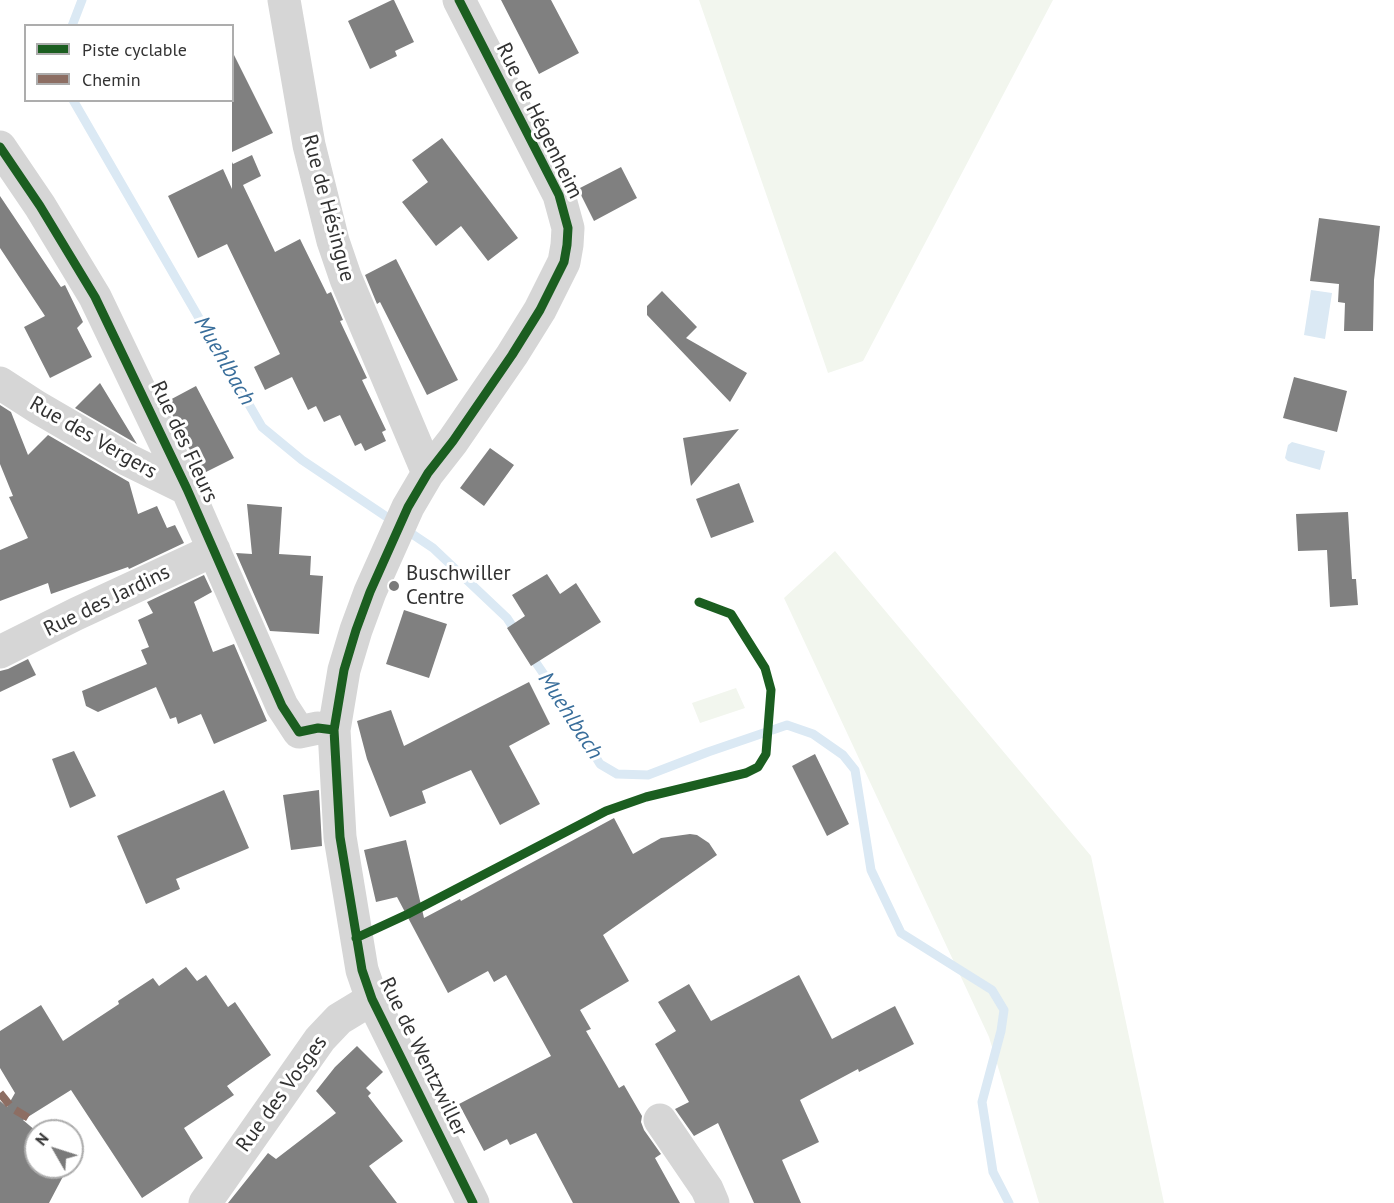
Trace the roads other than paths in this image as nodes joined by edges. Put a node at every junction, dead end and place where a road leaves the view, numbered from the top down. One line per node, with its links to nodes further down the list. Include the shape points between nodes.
1 (284, 0): 5 (street, Rue de Hésingue, via 309,145 333,241)
2 (459, 0): 5 (street, Rue de Hégenheim, via 559,195 568,228 567,244 564,262 540,310)
3 (0, 147): 6 (street, Rue des Fleurs, via 95,297)
4 (0, 383): 6 (street, Rue des Vergers, via 128,460)
5 (428, 473): 9 (street, Rue de Wentzwiller, via 385,557 356,630 344,670)
6 (187, 489): 7 (street, Rue des Fleurs)
7 (214, 550): 8 (street, Rue des Jardins); 9 (street, Rue des Fleurs, via 290,719 299,732)
8 (0, 652)
9 (334, 730): 10 (street, Rue de Wentzwiller, via 340,837 362,970)
10 (372, 999): 12 (street, Rue des Vosges, via 339,1019 320,1039); 13 (street, Rue de Wentzwiller)
11 (660, 1120): 14 (street)
12 (206, 1203)
13 (473, 1203)
14 (713, 1203)

